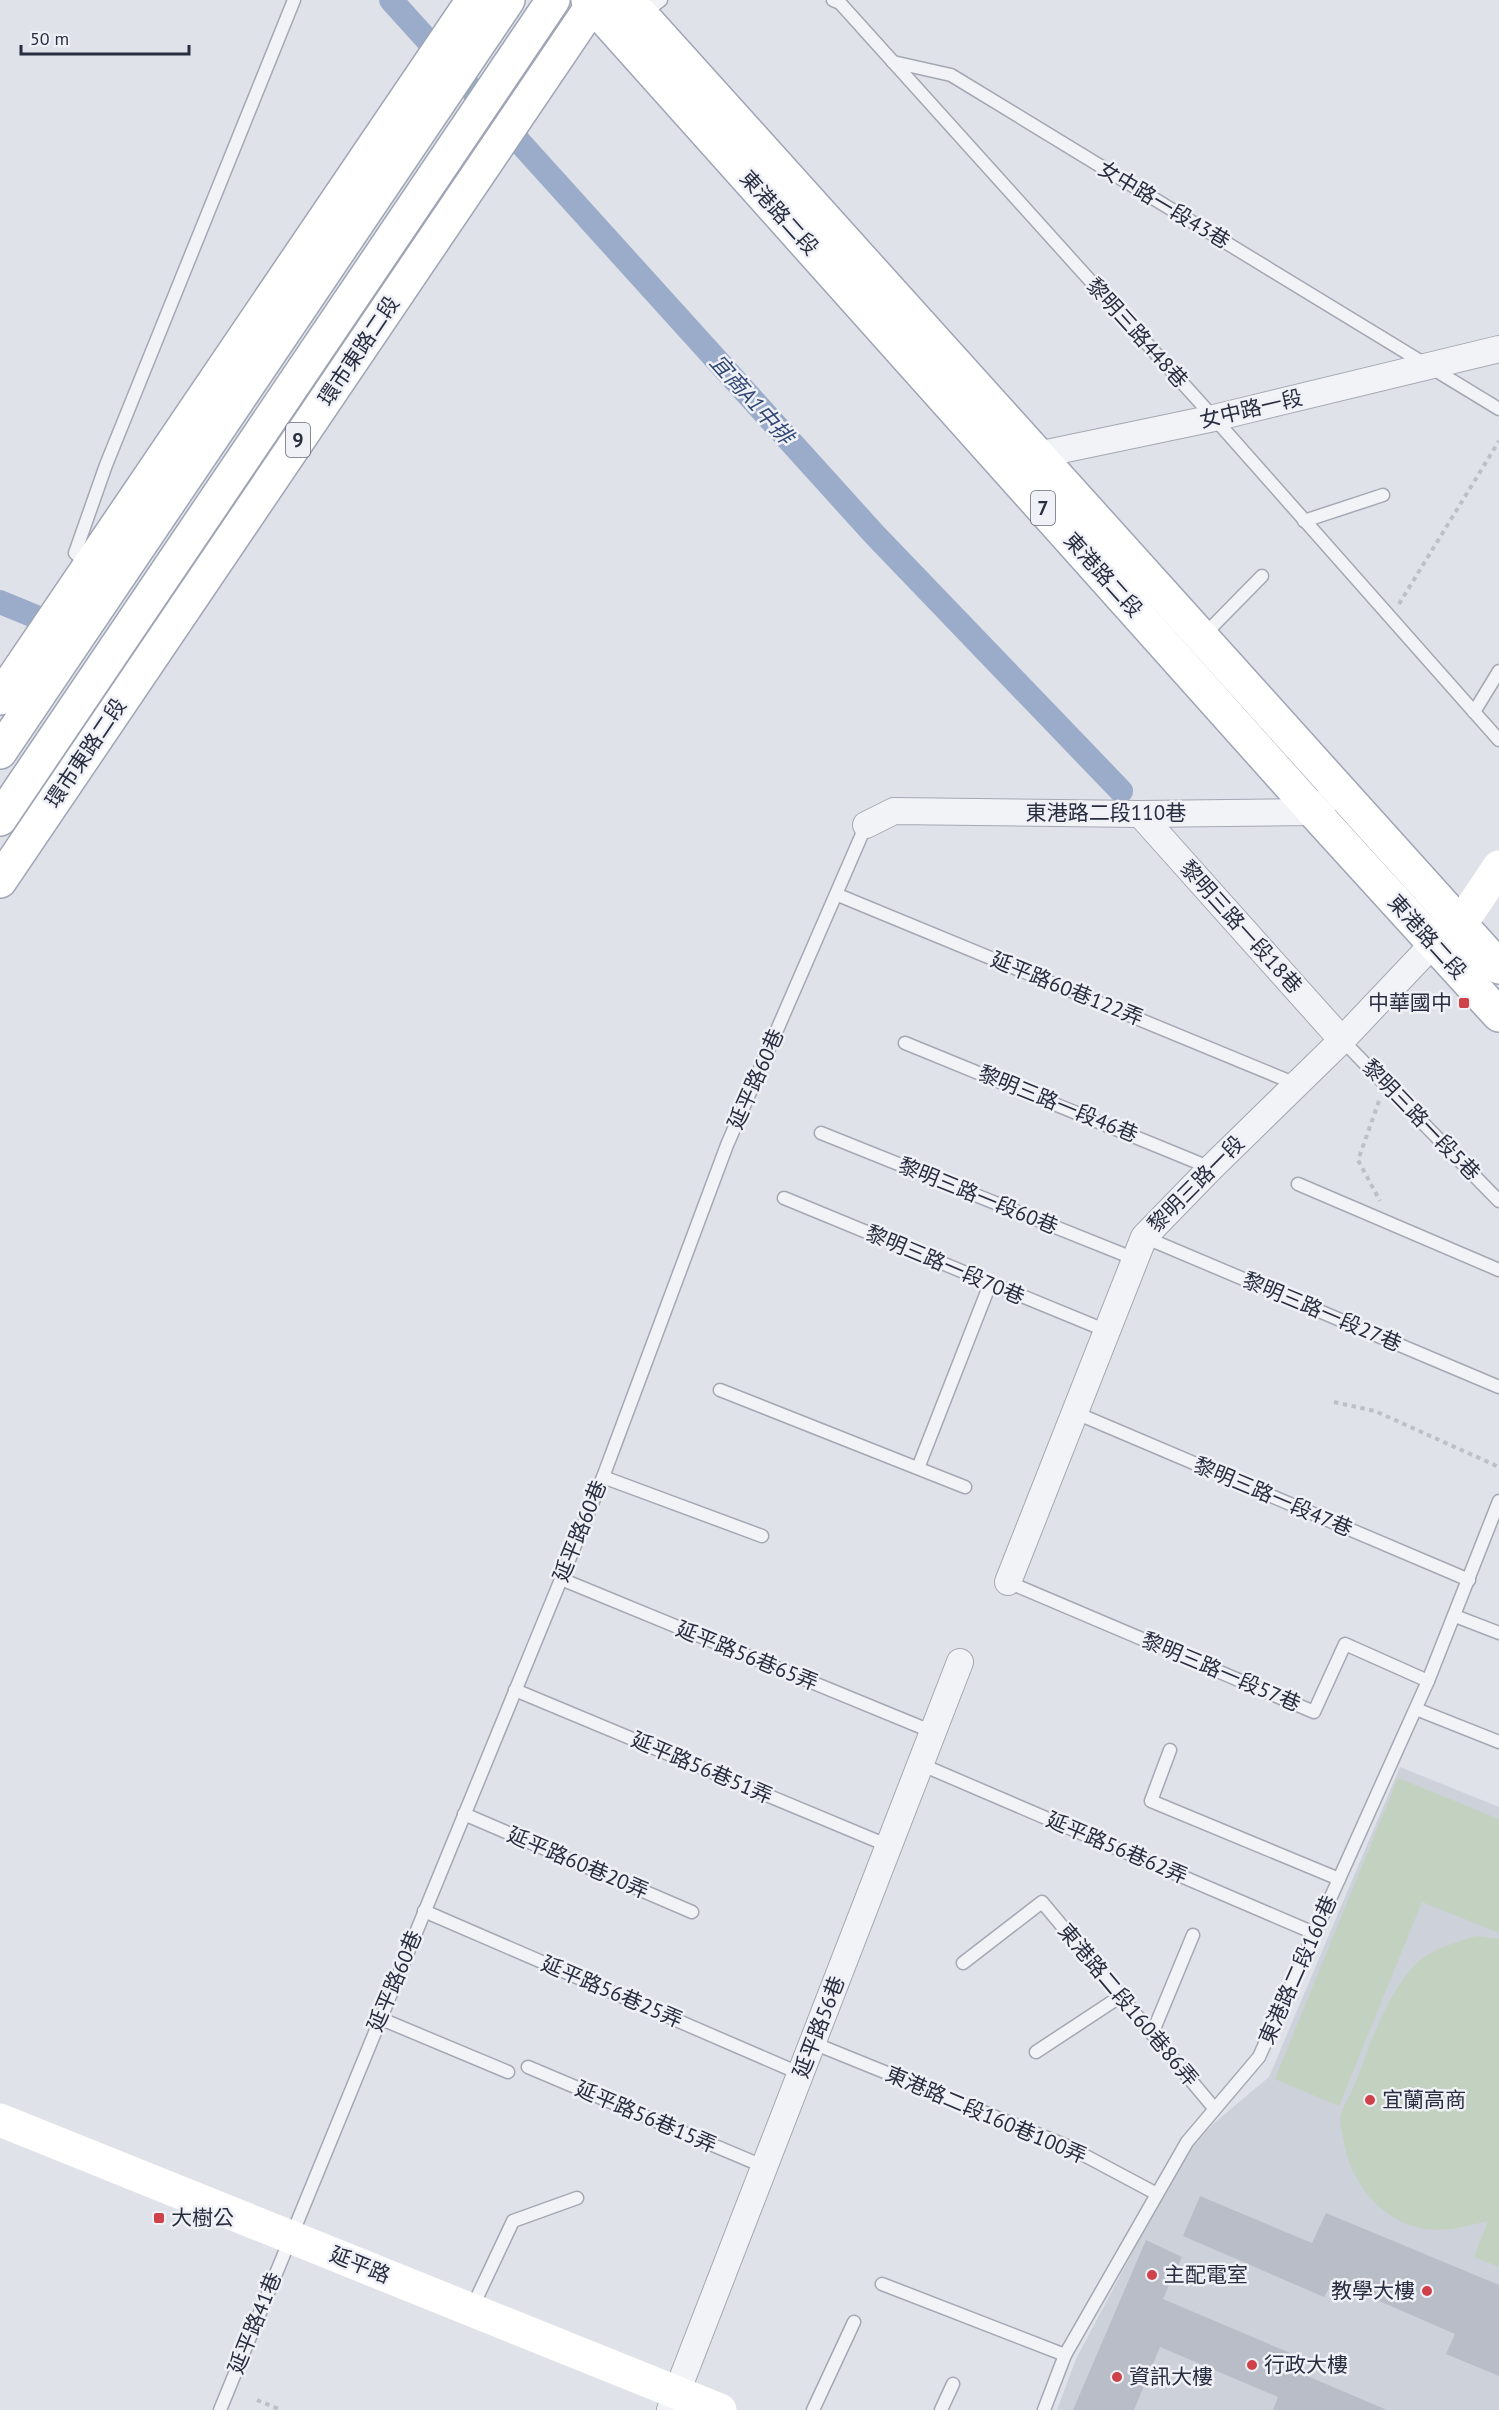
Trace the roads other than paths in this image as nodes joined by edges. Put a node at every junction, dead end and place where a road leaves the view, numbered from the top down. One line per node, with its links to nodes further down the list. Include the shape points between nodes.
1 (294, 0): 17 (lane, via 106,465 75,553)
2 (473, 0): 17 (main road)
3 (508, 0): 17 (main road)
4 (553, 0): 19 (main road, 環市東路二段 / 9)
5 (833, 0): 8 (lane, 黎明三路448巷, via 840,3)
6 (592, 2): 14 (main road, 東港路二段 / 7); 20 (main road, 環市東路二段 / 9)
7 (643, 5): 13 (main road, 東港路二段 / 7)
8 (892, 62): 10 (lane, 女中路一段43巷, via 951,75); 12 (lane, 黎明三路448巷)
9 (1499, 349): 10 (street, 女中路一段)
10 (1429, 366): 11 (lane, 女中路一段43巷); 12 (street, 女中路一段)
11 (1499, 409)
12 (1214, 418): 13 (street, 女中路一段); 16 (lane, 黎明三路448巷)
13 (1039, 456): 14 (street, 女中路一段); 21 (main road, 東港路二段 / 7)
14 (1001, 461): 28 (main road, 東港路二段 / 7)
15 (1383, 495): 16 (lane)
16 (1304, 521): 24 (lane, 黎明三路448巷)
17 (102, 574): 19 (main road); 23 (main road); 26 (main road)
18 (1262, 576): 21 (lane)
19 (145, 604): 20 (main road); 30 (main road, 環市東路二段 / 9)
20 (174, 623): 33 (main road, 環市東路二段 / 9)
21 (1202, 637): 27 (main road, 東港路二段 / 7)
22 (1499, 671): 24 (lane)
23 (0, 698)
24 (1474, 712): 25 (lane, 黎明三路448巷)
25 (1499, 740)
26 (0, 752)
27 (1339, 789): 28 (street); 35 (main road, 東港路二段 / 7)
28 (1314, 812): 29 (street, 東港路二段110巷); 36 (main road, 東港路二段 / 7)
29 (1140, 814): 31 (street, 東港路二段110巷, via 894,811); 39 (street, 黎明三路一段18巷)
30 (0, 819)
31 (866, 825): 34 (lane, 延平路60巷)
32 (1499, 867): 35 (main road)
33 (0, 880)
34 (838, 895): 41 (lane, 延平路60巷122弄); 55 (lane, 延平路60巷, via 727,1145)
35 (1460, 925): 36 (main road); 37 (main road, 東港路二段 / 7)
36 (1433, 944): 38 (main road, 東港路二段 / 7); 39 (street, 黎明三路一段)
37 (1499, 967)
38 (1499, 1015)
39 (1341, 1041): 41 (street, 黎明三路一段); 46 (lane, 黎明三路一段5巷)
40 (905, 1043): 43 (lane, 黎明三路一段46巷)
41 (1296, 1084): 43 (street, 黎明三路一段)
42 (821, 1133): 47 (lane, 黎明三路一段60巷)
43 (1211, 1168): 47 (street, 黎明三路一段)
44 (1298, 1184): 48 (lane)
45 (784, 1198): 49 (lane, 黎明三路一段70巷)
46 (1499, 1201)
47 (1140, 1248): 50 (street, 黎明三路一段); 51 (lane, 黎明三路一段27巷)
48 (1499, 1270)
49 (990, 1284): 50 (lane, 黎明三路一段70巷); 54 (lane)
50 (1107, 1332): 53 (street, 黎明三路一段)
51 (1499, 1387)
52 (720, 1390): 54 (lane)
53 (1076, 1413): 61 (lane, 黎明三路一段47巷); 62 (street, 黎明三路一段)
54 (918, 1468): 56 (lane)
55 (603, 1477): 59 (lane); 60 (lane, 延平路60巷)
56 (965, 1487)
57 (1499, 1501): 58 (lane, 東港路二段160巷)
58 (1496, 1518): 61 (lane, 東港路二段160巷)
59 (762, 1536)
60 (561, 1579): 67 (lane, 延平路60巷); 69 (lane, 延平路56巷65弄)
61 (1469, 1580): 63 (lane, 東港路二段160巷)
62 (1008, 1582): 66 (lane, 黎明三路一段57巷, via 1314,1712 1345,1644)
63 (1455, 1616): 64 (lane); 66 (lane, 東港路二段160巷)
64 (1499, 1633)
65 (960, 1662): 69 (street, 延平路56巷)
66 (1428, 1681): 68 (lane, 東港路二段160巷)
67 (515, 1690): 73 (lane, 延平路60巷); 74 (lane, 延平路56巷51弄)
68 (1416, 1709): 70 (lane); 75 (lane, 東港路二段160巷)
69 (933, 1732): 72 (street, 延平路56巷)
70 (1499, 1742)
71 (1170, 1750): 75 (lane, via 1151,1801)
72 (920, 1764): 74 (street, 延平路56巷); 78 (lane, 延平路56巷62弄)
73 (464, 1814): 76 (lane, 延平路60巷); 77 (lane, 延平路60巷20弄)
74 (888, 1846): 84 (street, 延平路56巷)
75 (1339, 1879): 78 (lane, 東港路二段160巷)
76 (424, 1911): 82 (lane, 延平路60巷); 88 (lane, 延平路56巷25弄)
77 (692, 1912)
78 (1314, 1933): 89 (lane, 東港路二段160巷, via 1259,2057)
79 (1193, 1935): 83 (lane)
80 (963, 1963): 81 (lane, 東港路二段160巷86弄, via 1042,1902)
81 (1121, 1996): 83 (lane, 東港路二段160巷86弄); 85 (lane)
82 (379, 2018): 87 (lane); 94 (lane, 延平路60巷)
83 (1152, 2034): 89 (lane, 東港路二段160巷86弄)
84 (813, 2043): 88 (street, 延平路56巷); 92 (lane, 東港路二段160巷100弄, via 1067,2146)
85 (1036, 2052)
86 (528, 2067): 91 (lane, 延平路56巷15弄)
87 (508, 2072)
88 (801, 2074): 91 (street, 延平路56巷)
89 (1214, 2108): 92 (lane, 東港路二段160巷, via 1187,2142)
90 (0, 2120): 94 (main road, 延平路)
91 (765, 2167): 100 (street, 延平路56巷)
92 (1157, 2194): 98 (lane, 東港路二段160巷)
93 (577, 2198): 96 (lane, via 513,2222)
94 (290, 2237): 96 (main road, 延平路); 101 (lane, 延平路41巷)
95 (882, 2284): 98 (lane)
96 (472, 2310): 100 (main road, 延平路)
97 (854, 2322): 103 (lane)
98 (1065, 2355): 105 (lane, 東港路二段160巷)
99 (953, 2384): 104 (lane)
100 (674, 2401): 102 (main road, 延平路)
101 (220, 2410)
102 (720, 2410)
103 (813, 2410)
104 (942, 2410)
105 (1044, 2410)

